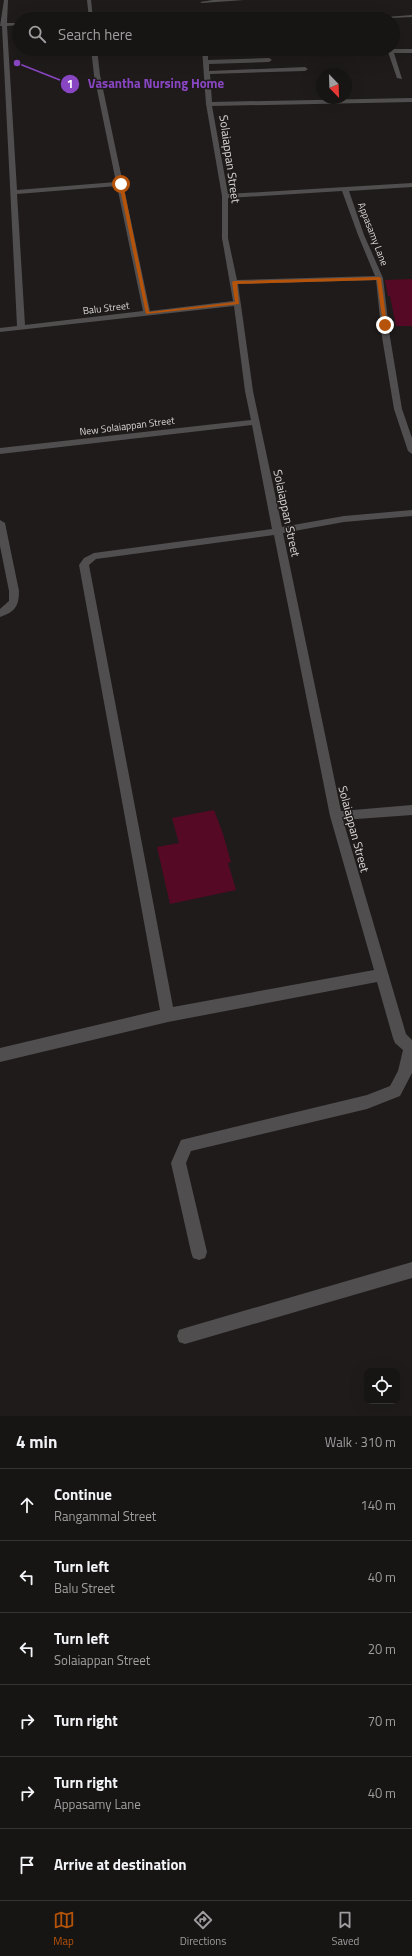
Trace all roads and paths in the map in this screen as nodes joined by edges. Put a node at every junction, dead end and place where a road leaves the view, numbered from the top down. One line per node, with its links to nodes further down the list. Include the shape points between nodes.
1 (6, 0): 10 (street)
2 (89, 0): 5 (street)
3 (242, 0): 4 (street)
4 (202, 1): 6 (street)
5 (90, 12)
6 (201, 12)
7 (412, 16): 8 (street)
8 (400, 17)
9 (12, 24): 10 (street)
10 (2, 25): 26 (street)
11 (400, 50): 12 (street)
12 (412, 51)
13 (95, 56): 23 (street)
14 (206, 56): 17 (street, Solaiappan Street)
15 (392, 56): 20 (street)
16 (269, 60): 17 (street)
17 (206, 62): 19 (street, Solaiappan Street)
18 (305, 69): 19 (street)
19 (206, 73): 22 (street, Solaiappan Street)
20 (400, 78)
21 (412, 100): 22 (street)
22 (209, 104): 27 (street, Solaiappan Street)
23 (121, 184): 26 (street); 31 (street)
24 (412, 185): 25 (street)
25 (345, 189): 27 (street); 28 (street, Appasamy Lane)
26 (13, 192): 32 (street)
27 (225, 196): 29 (street, Solaiappan Street, via 225,238)
28 (379, 278): 29 (street); 35 (street, Appasamy Lane, via 398,409)
29 (234, 282): 30 (street, Solaiappan Street)
30 (237, 303): 31 (street, Balu Street); 34 (street, Solaiappan Street, via 249,391)
31 (147, 313): 32 (street, Balu Street)
32 (21, 327): 33 (street, Balu Street)
33 (0, 330)
34 (256, 422): 36 (street, New Solaiappan Street); 39 (street, Solaiappan Street)
35 (412, 451)
36 (0, 452)
37 (412, 513): 39 (street, via 344,519)
38 (0, 523): 40 (street, via 14,591 14,602)
39 (279, 531): 42 (street, Solaiappan Street); 44 (street, via 94,556 84,565)
40 (0, 613)
41 (412, 810): 42 (street)
42 (336, 816): 43 (street, Solaiappan Street)
43 (383, 975): 44 (street); 45 (street, Solaiappan Street, via 400,1038)
44 (168, 1016): 46 (street)
45 (411, 1049): 47 (street, via 405,1073 395,1091 367,1102 186,1145 178,1163)
46 (0, 1055)
47 (199, 1252)
48 (412, 1270): 49 (street)
49 (185, 1336)

